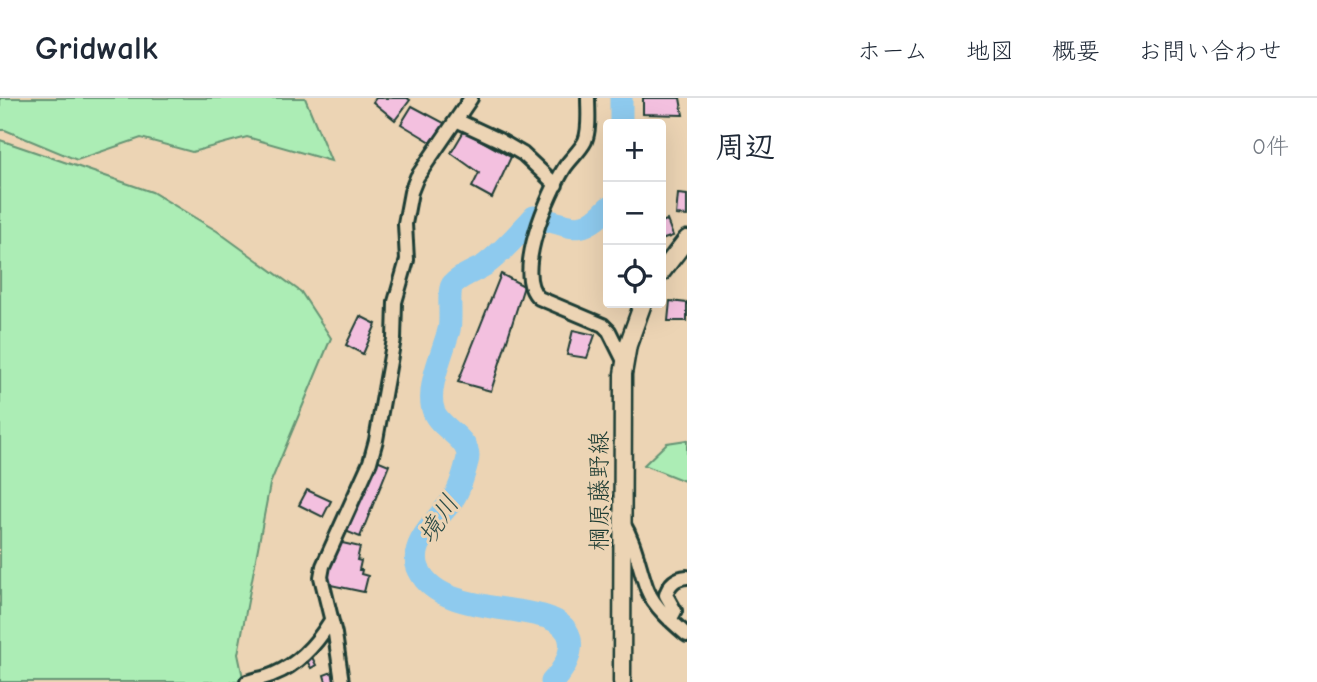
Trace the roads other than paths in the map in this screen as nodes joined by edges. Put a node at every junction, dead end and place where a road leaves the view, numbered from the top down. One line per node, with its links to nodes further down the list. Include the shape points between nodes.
1 (471, 98): 3 (street)
2 (588, 98): 4 (street, via 585,140)
3 (456, 120): 4 (street, via 523,155); 12 (street, via 411,192 405,224 407,260 396,302 376,440 323,566 321,577)
4 (556, 185): 8 (street, via 530,258 532,292 603,325)
5 (687, 239): 6 (main road)
6 (666, 266)
7 (641, 308): 8 (main road, 棡原藤野線)
8 (624, 361): 9 (main road, 棡原藤野線)
9 (621, 521): 11 (street, via 633,538 648,592); 16 (main road, 棡原藤野線)
10 (687, 577): 11 (street, via 669,585 666,595 675,611)
11 (670, 620): 13 (street)
12 (331, 622): 14 (street, via 309,651 287,668); 15 (street)
13 (687, 635)
14 (247, 682)
15 (342, 682)
16 (622, 682)

